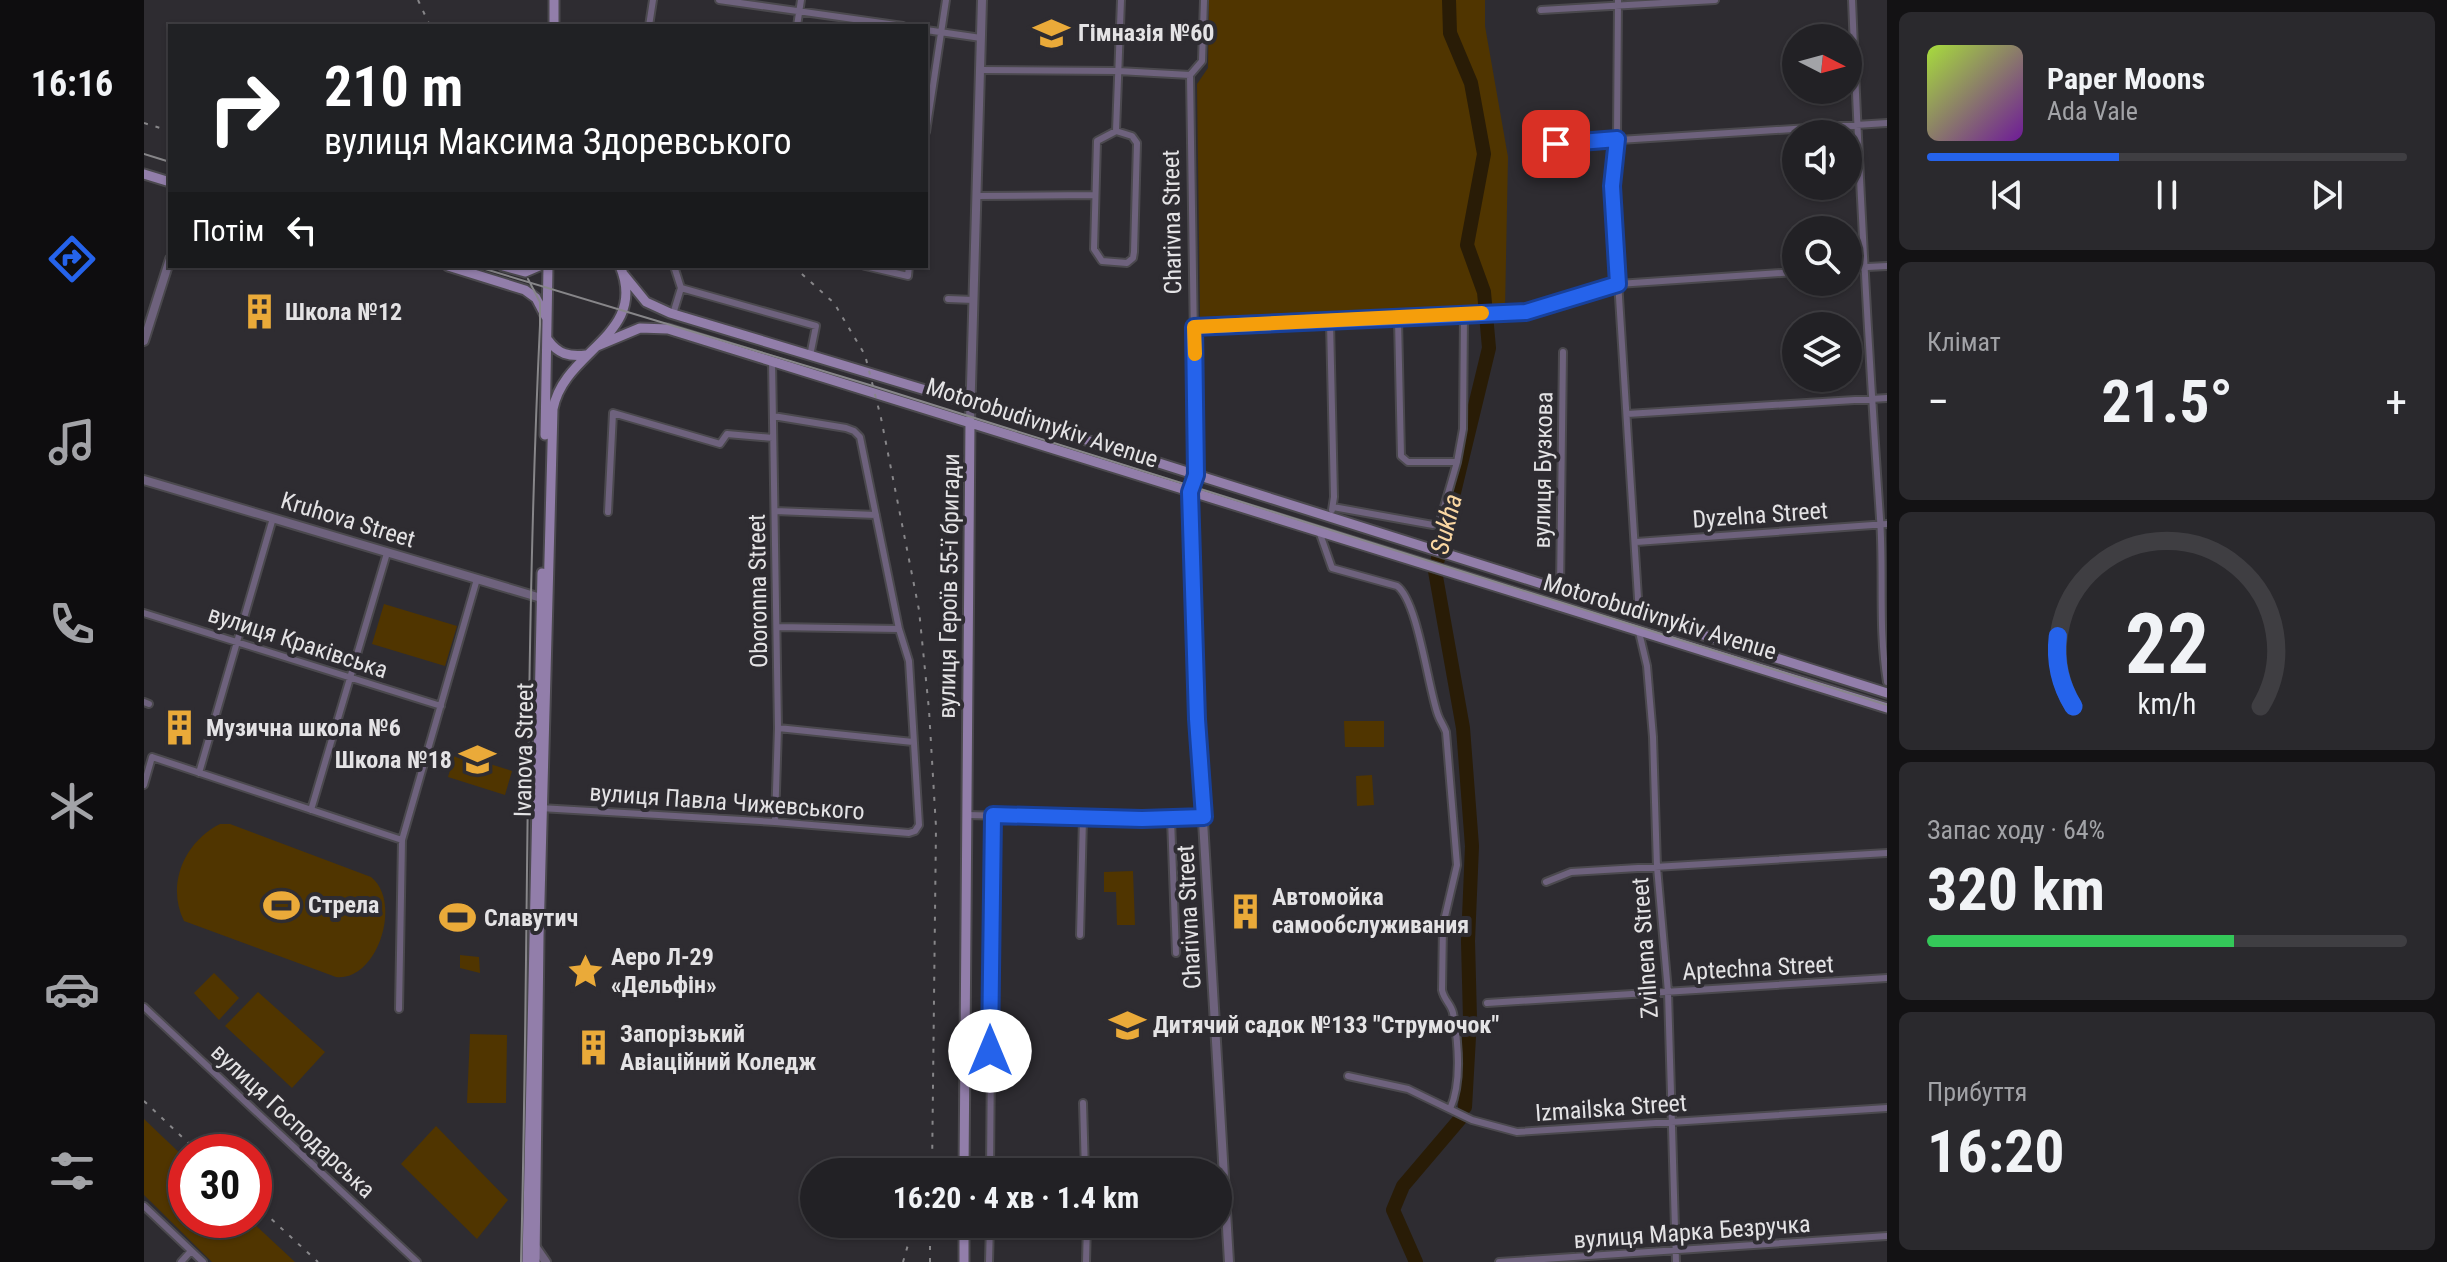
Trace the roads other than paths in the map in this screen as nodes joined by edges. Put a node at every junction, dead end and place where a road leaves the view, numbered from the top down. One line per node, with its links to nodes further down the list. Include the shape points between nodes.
1 (554, 0): 14 (main road)
2 (653, 0): 15 (street)
3 (719, 0): 12 (street)
4 (801, 0): 12 (street)
5 (946, 0): 19 (street)
6 (982, 0): 20 (street, вулиця Героїв 55-ї бригади)
7 (1121, 0): 22 (street)
8 (1204, 0): 23 (street, Charivna Street, via 1202,61)
9 (1715, 0): 11 (street)
10 (1852, 0): 25 (street)
11 (1618, 3): 13 (street); 30 (street)
12 (800, 10): 16 (street); 17 (street)
13 (1541, 10)
14 (554, 24)
15 (649, 24)
16 (797, 24)
17 (890, 24)
18 (928, 30): 19 (street)
19 (941, 32): 20 (street); 24 (street)
20 (981, 38): 21 (street, вулиця Героїв 55-ї бригади)
21 (981, 70): 22 (street); 35 (street, вулиця Героїв 55-ї бригади)
22 (1118, 71): 23 (street); 29 (street)
23 (1190, 75): 59 (street, Charivna Street)
24 (928, 119)
25 (1857, 120)
26 (1887, 123): 27 (street)
27 (1862, 124)
28 (1782, 129): 30 (street)
29 (1116, 131): 34 (street, via 1097,141); 34 (street, via 1137,143 1130,261 1102,261 1095,255)
30 (1617, 139): 31 (street); 50 (street, via 1612,186)
31 (1556, 144)
32 (144, 175): 33 (main road)
33 (168, 181)
34 (1095, 195): 35 (street)
35 (976, 196): 53 (street, вулиця Героїв 55-ї бригади)
36 (1861, 200): 40 (street)
37 (168, 265): 60 (street)
38 (1887, 266): 40 (street)
39 (1862, 267): 40 (street)
40 (1865, 267): 68 (street)
41 (454, 268): 58 (main road, via 525,290 540,302)
42 (510, 268): 43 (main road)
43 (534, 268)
44 (548, 268): 58 (main road, Ivanova Street)
45 (675, 268): 51 (street)
46 (874, 268): 47 (street, via 908,276)
47 (909, 268)
48 (622, 270): 54 (main road, Motorobudivnykiv Avenue, via 646,302); 62 (main road, Ivanova Street, via 623,314)
49 (1782, 273): 50 (street)
50 (1618, 284): 55 (street, via 1526,312); 70 (street)
51 (681, 288): 54 (street); 65 (street, via 816,326)
52 (948, 299): 53 (street)
53 (974, 300): 69 (street, вулиця Героїв 55-ї бригади)
54 (673, 314): 65 (main road, Motorobudivnykiv Avenue)
55 (1464, 314): 56 (street); 74 (street, via 1463,429)
56 (1398, 319): 57 (street); 74 (street, via 1401,456 1408,462)
57 (1330, 322): 59 (street); 79 (street)
58 (548, 324): 61 (main road, Ivanova Street)
59 (1194, 327): 75 (street, Charivna Street)
60 (144, 339)
61 (547, 339): 64 (main road, via 567,355); 89 (main road, Ivanova Street)
62 (597, 346): 64 (main road, Ivanova Street); 66 (main road, Motorobudivnykiv Avenue, via 654,326)
63 (1563, 352): 88 (street, вулиця Бузкова)
64 (586, 355): 106 (main road, Ivanova Street, via 561,386 553,409)
65 (810, 356): 69 (main road, Motorobudivnykiv Avenue)
66 (772, 360): 71 (street, Oboronna Street); 72 (main road, Motorobudivnykiv Avenue)
67 (1887, 398): 68 (street)
68 (1871, 399): 70 (street); 83 (street)
69 (972, 404): 72 (street, вулиця Героїв 55-ї бригади); 75 (main road, Motorobudivnykiv Avenue)
70 (1627, 414): 85 (street)
71 (773, 416): 73 (street, Oboronna Street); 81 (street, вулиця Героїв 55-ї бригади, via 854,431 860,437)
72 (970, 421): 77 (main road, Motorobudivnykiv Avenue); 108 (main road, вулиця Героїв 55-ї бригади)
73 (773, 438): 78 (street, Oboronna Street); 80 (street, via 727,434 720,444 613,413)
74 (1457, 462): 79 (street, via 1437,524)
75 (1196, 475): 77 (street, Charivna Street); 79 (main road, Motorobudivnykiv Avenue)
76 (144, 480): 82 (street, Kruhova Street)
77 (1190, 492): 84 (main road, Motorobudivnykiv Avenue); 110 (street, Charivna Street)
78 (775, 511): 81 (street); 92 (street, Oboronna Street)
79 (1330, 511): 88 (main road, Motorobudivnykiv Avenue)
80 (608, 512)
81 (876, 515): 93 (street, вулиця Героїв 55-ї бригади)
82 (273, 518): 86 (street, Kruhova Street); 95 (street)
83 (1884, 525): 85 (street, Dyzelna Street); 96 (street)
84 (1319, 531): 94 (main road, Motorobudivnykiv Avenue); 129 (street, via 1332,568 1403,591 1446,732 1457,865 1443,925 1442,990 1453,1011 1458,1083)
85 (1636, 542): 91 (street)
86 (387, 553): 87 (street, Kruhova Street); 97 (street)
87 (477, 579): 89 (street, Kruhova Street); 100 (street)
88 (1560, 589): 91 (main road, Motorobudivnykiv Avenue)
89 (541, 598): 106 (main road, Ivanova Street)
90 (144, 613): 95 (street, вулиця Краківська)
91 (1639, 614): 99 (main road, Motorobudivnykiv Avenue)
92 (777, 627): 93 (street); 102 (street, Oboronna Street)
93 (899, 629): 103 (street, вулиця Героїв 55-ї бригади, via 911,676)
94 (1639, 632): 101 (main road, Motorobudivnykiv Avenue); 117 (street, Zvilnena Street, via 1653,737)
95 (237, 642): 97 (street, вулиця Краківська); 104 (street)
96 (1885, 653): 98 (street)
97 (348, 678): 100 (street, вулиця Краківська); 107 (street)
98 (1887, 682)
99 (1887, 693)
100 (441, 706): 115 (street)
101 (1887, 708)
102 (778, 728): 103 (street); 113 (street, Oboronna Street)
103 (913, 742): 114 (street, вулиця Героїв 55-ї бригади, via 919,825)
104 (199, 773): 105 (street, via 152,757); 107 (street)
105 (144, 785)
106 (539, 808): 113 (street, вулиця Павла Чижевського); 135 (main road, Ivanova Street); 140 (main road, Ivanova Street)
107 (311, 810): 115 (street)
108 (967, 815): 109 (street); 131 (main road, вулиця Героїв 55-ї бригади)
109 (993, 815): 111 (street); 132 (street)
110 (1204, 817): 112 (street); 153 (street, Charivna Street)
111 (1083, 818): 112 (street); 119 (street)
112 (1171, 819): 120 (street)
113 (775, 822): 114 (street, вулиця Павла Чижевського)
114 (909, 833)
115 (402, 840): 125 (street)
116 (1887, 853): 117 (street)
117 (1657, 867): 118 (street, via 1571,872); 122 (street, Zvilnena Street)
118 (1546, 882)
119 (1080, 935)
120 (1176, 953)
121 (1887, 978): 122 (street, Aptechna Street)
122 (1668, 992): 123 (street, Aptechna Street); 130 (street, Zvilnena Street)
123 (1487, 1003)
124 (144, 1007): 146 (street, вулиця Господарська)
125 (399, 1009)
126 (1348, 1076): 129 (street, Izmailska Street, via 1408,1089)
127 (1083, 1103): 133 (street)
128 (1887, 1108): 130 (street, Izmailska Street)
129 (1450, 1109): 130 (street, Izmailska Street, via 1517,1132)
130 (1671, 1122): 142 (street, Zvilnena Street)
131 (964, 1158)
132 (990, 1158)
133 (1085, 1158)
134 (144, 1206): 141 (street)
135 (528, 1235): 140 (street); 147 (main road, Ivanova Street)
136 (1887, 1236): 142 (street, вулиця Марка Безручка)
137 (964, 1238): 150 (main road)
138 (990, 1238): 151 (street)
139 (1087, 1238): 152 (street)
140 (535, 1245): 148 (main road, Ivanova Street); 149 (street)
141 (191, 1251): 144 (street); 145 (street)
142 (1676, 1252): 143 (street, вулиця Марка Безручка); 155 (street, Zvilnena Street)
143 (1522, 1261): 154 (street, вулиця Марка Безручка)
144 (181, 1262)
145 (203, 1262)
146 (417, 1262)
147 (527, 1262)
148 (535, 1262)
149 (546, 1262)
150 (964, 1262)
151 (989, 1262)
152 (1086, 1262)
153 (1229, 1262)
154 (1499, 1262)
155 (1676, 1262)

